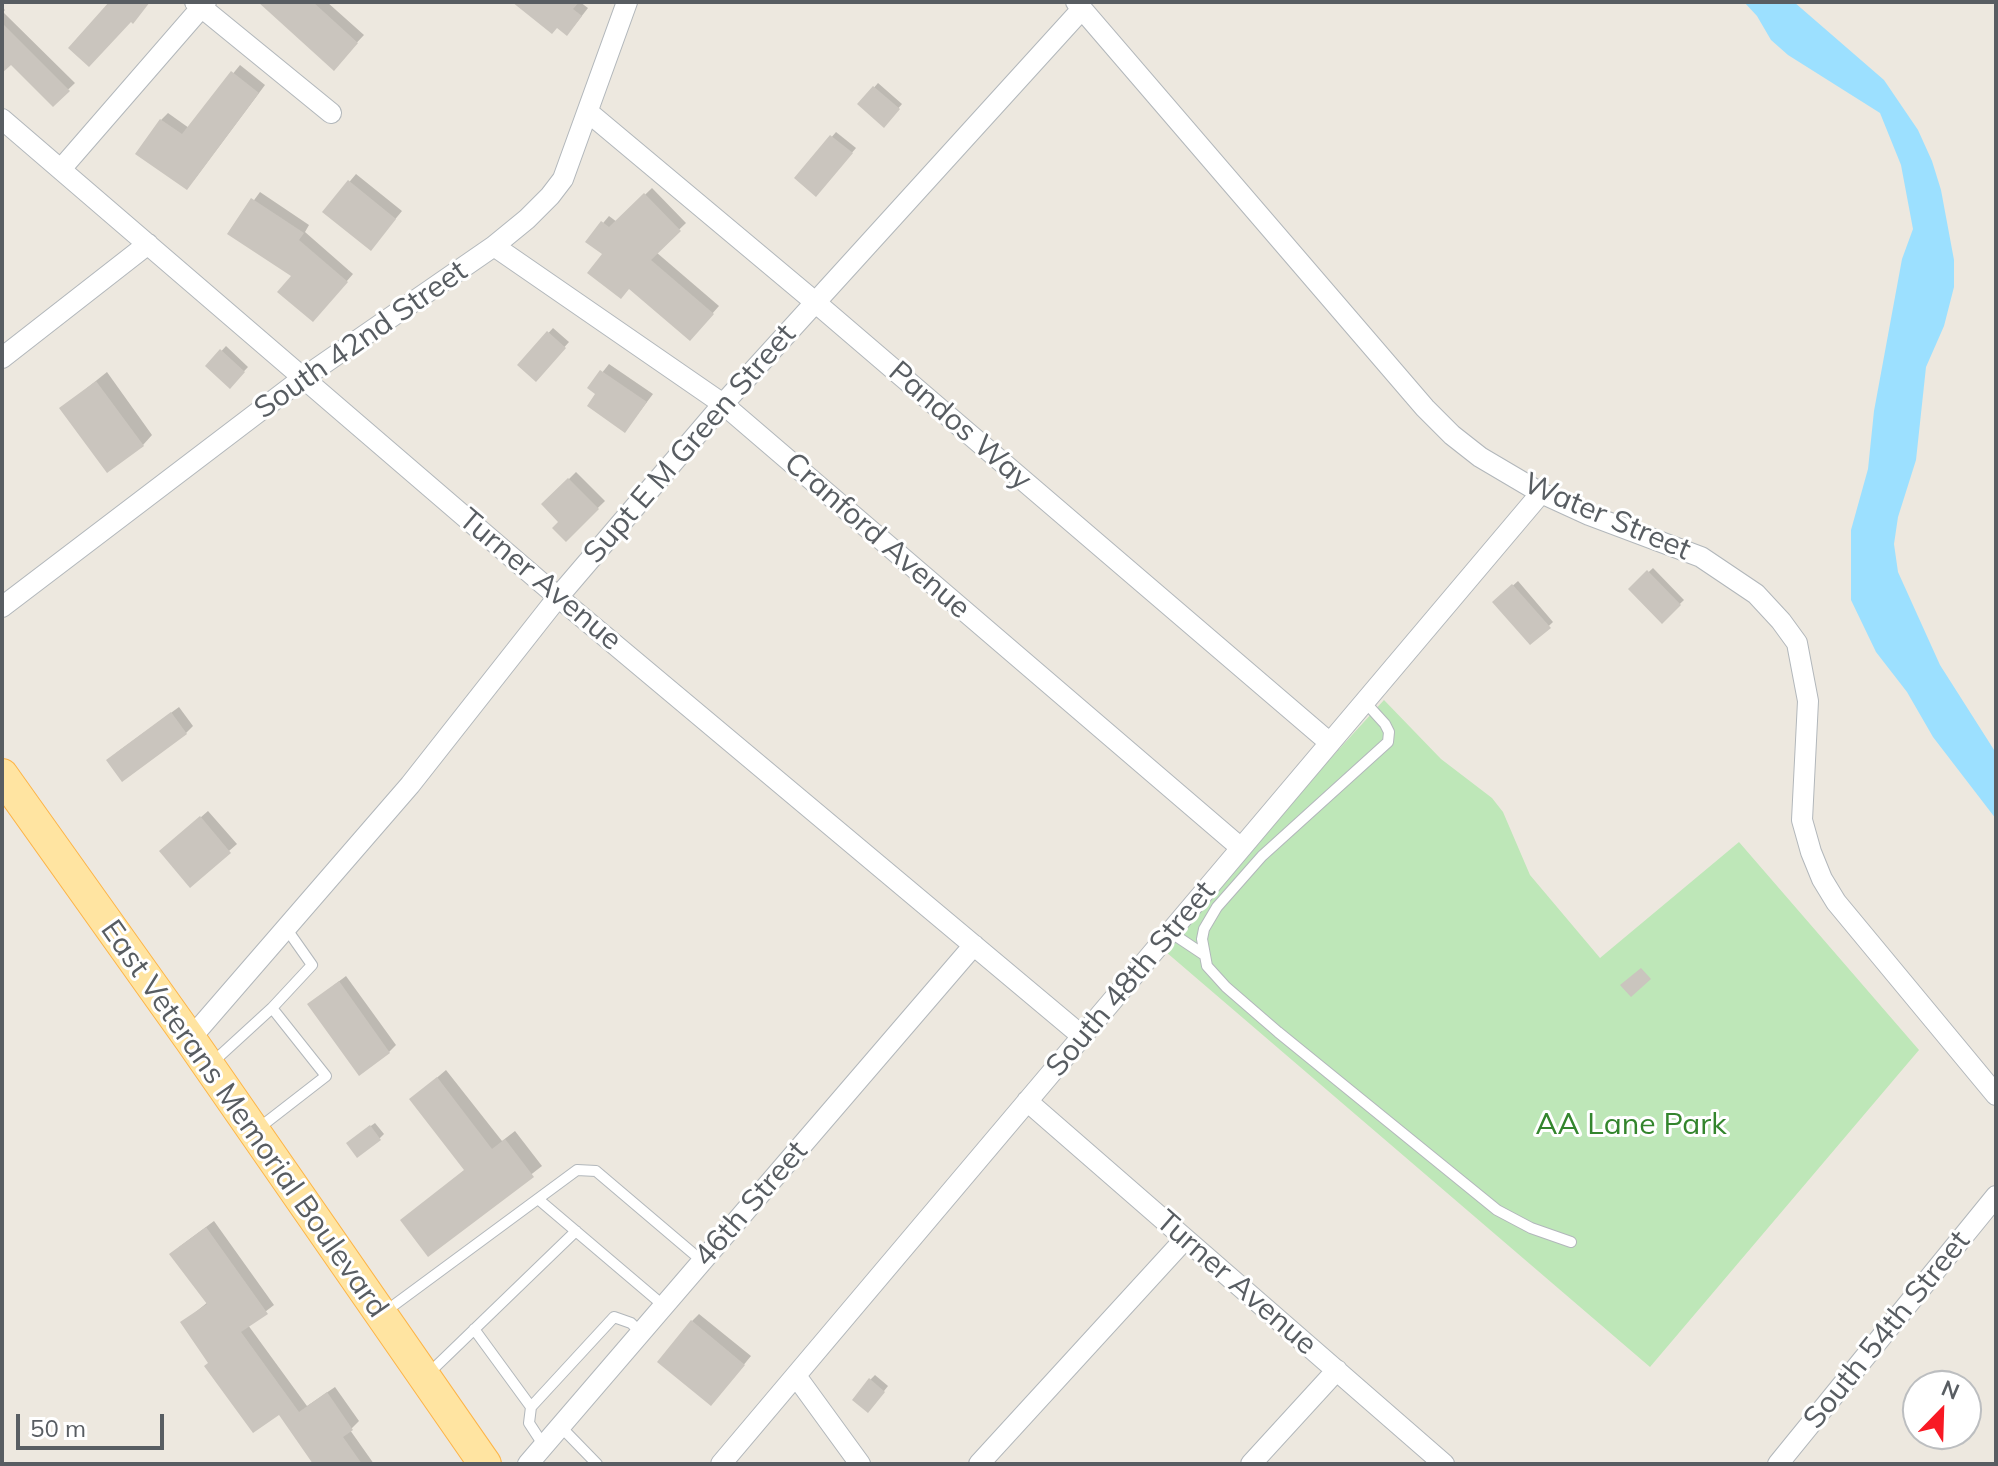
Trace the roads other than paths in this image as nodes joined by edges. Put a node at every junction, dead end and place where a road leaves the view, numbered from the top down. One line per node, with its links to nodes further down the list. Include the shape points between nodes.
1 (627, 2): 4 (street, South 42nd Street)
2 (201, 4): 5 (street); 7 (street)
3 (1079, 6): 10 (street, Supt E M Green Street); 14 (street, Water Street, via 1425,408 1480,457)
4 (588, 112): 9 (street, South 42nd Street, via 563,179); 10 (street, Pandos Way)
5 (331, 113)
6 (2, 119): 7 (street, Turner Avenue)
7 (61, 169): 8 (street, Turner Avenue)
8 (148, 244): 11 (street); 12 (street, Turner Avenue)
9 (494, 246): 12 (street, South 42nd Street); 13 (street, Cranford Avenue)
10 (815, 302): 13 (street, Supt E M Green Street); 18 (street, Pandos Way)
11 (2, 358)
12 (303, 378): 15 (street, Turner Avenue); 16 (street, South 42nd Street)
13 (723, 404): 15 (street, Supt E M Green Street); 20 (street, Cranford Avenue)
14 (1541, 493): 17 (street, South 48th Street); 29 (street, Water Street, via 1701,557 1756,594 1781,621 1797,643 1808,701 1802,820 1822,879)
15 (558, 597): 21 (street, Supt E M Green Street, via 410,785); 23 (street, Turner Avenue)
16 (2, 607)
17 (1365, 702): 18 (street, South 48th Street); 24 (lane, via 1385,724 1388,742 1236,884 1204,929)
18 (1330, 743): 20 (street, South 48th Street)
19 (2, 775): 27 (main road, East Veterans Memorial Boulevard)
20 (1241, 848): 22 (street, South 48th Street)
21 (286, 928): 25 (lane, via 312,965); 27 (street, Supt E M Green Street)
22 (1170, 932): 24 (lane); 26 (street, South 48th Street)
23 (974, 945): 26 (street, Turner Avenue); 37 (street, 46th Street)
24 (1203, 954): 36 (lane, via 1226,987 1497,1210)
25 (272, 1008): 28 (lane); 31 (lane, via 326,1076)
26 (1082, 1036): 30 (street, South 48th Street)
27 (190, 1039): 28 (main road, East Veterans Memorial Boulevard)
28 (208, 1066): 31 (main road, East Veterans Memorial Boulevard)
29 (1996, 1095)
30 (1027, 1101): 35 (street, Turner Avenue); 43 (street, South 48th Street)
31 (254, 1131): 39 (main road, East Veterans Memorial Boulevard)
32 (1996, 1196): 56 (street, South 54th Street)
33 (538, 1199): 34 (lane); 37 (lane, via 577,1170 596,1171); 39 (lane)
34 (576, 1231): 38 (lane); 40 (lane)
35 (1185, 1239): 42 (street, Turner Avenue); 53 (street)
36 (1571, 1242)
37 (702, 1261): 38 (street, 46th Street)
38 (664, 1306): 41 (street, 46th Street)
39 (381, 1314): 44 (main road, East Veterans Memorial Boulevard)
40 (474, 1329): 44 (lane); 45 (lane)
41 (641, 1333): 45 (lane, via 614,1317); 46 (street, 46th Street)
42 (1337, 1370): 54 (street); 55 (street, Turner Avenue)
43 (796, 1376): 51 (street, South 48th Street); 52 (street)
44 (424, 1377): 48 (main road, East Veterans Memorial Boulevard)
45 (531, 1407): 47 (lane, via 529,1423)
46 (561, 1427): 47 (street, 46th Street); 50 (lane)
47 (544, 1446): 49 (street, 46th Street)
48 (485, 1464)
49 (528, 1464)
50 (597, 1464)
51 (721, 1464)
52 (860, 1464)
53 (979, 1464)
54 (1251, 1464)
55 (1444, 1464)
56 (1778, 1464)

